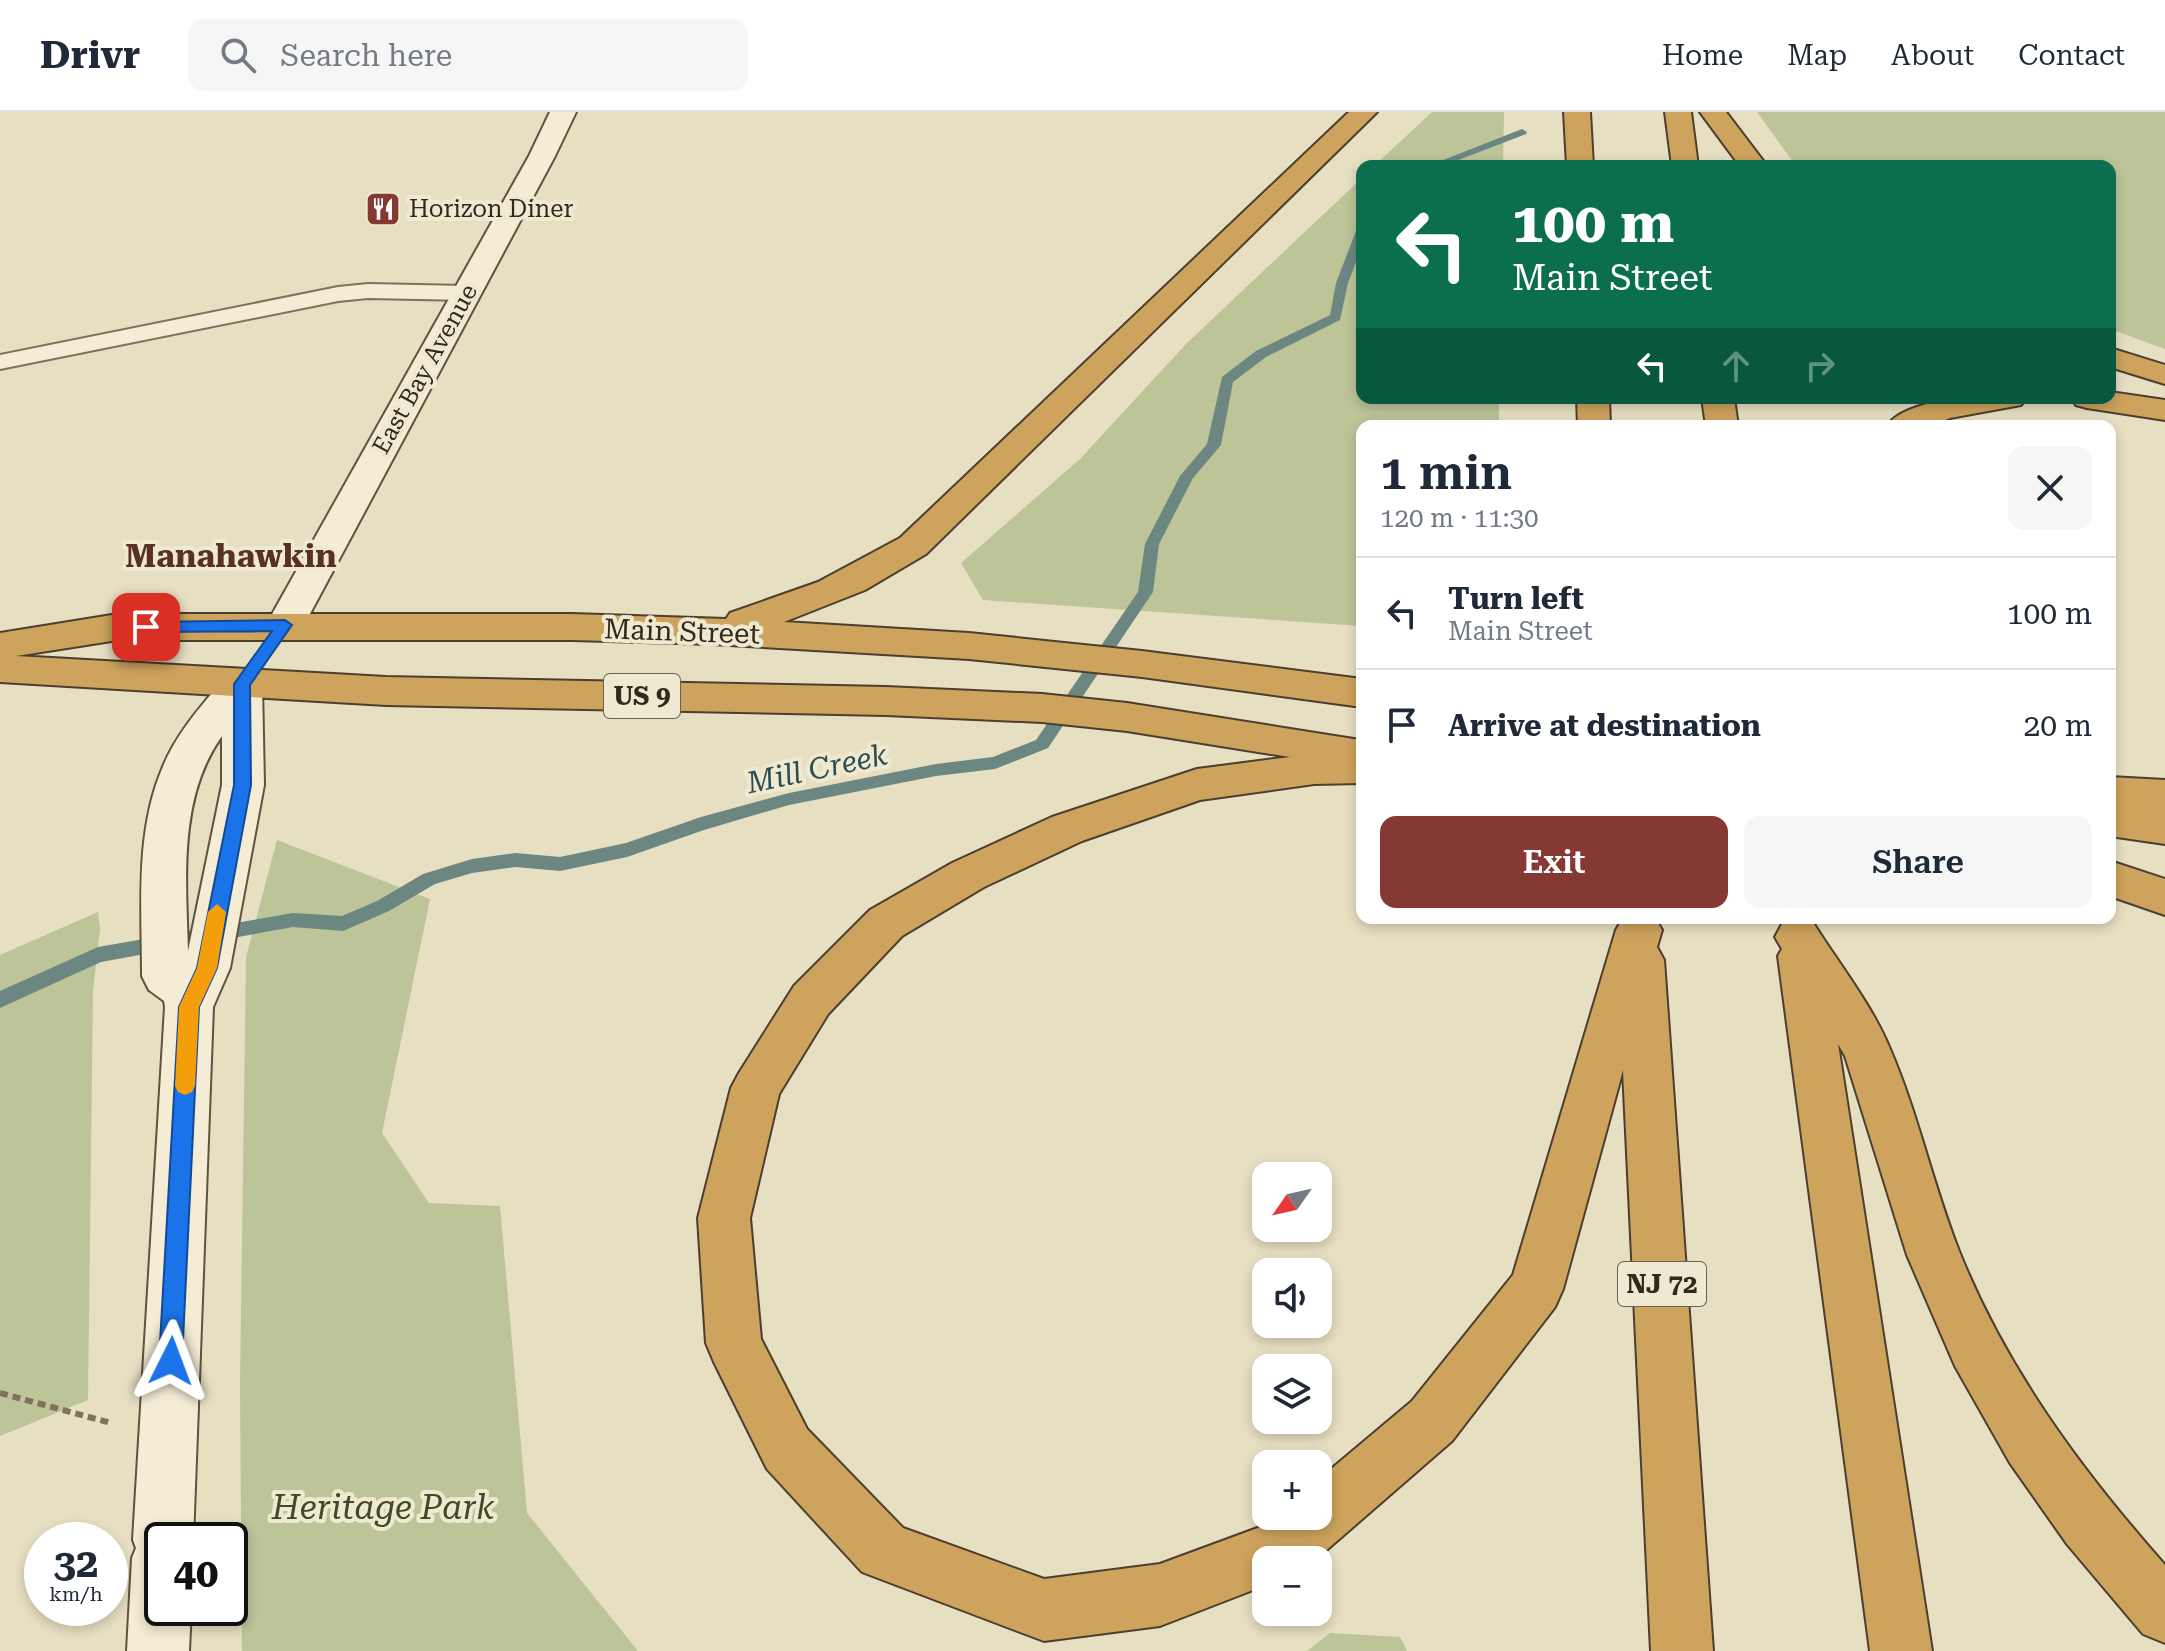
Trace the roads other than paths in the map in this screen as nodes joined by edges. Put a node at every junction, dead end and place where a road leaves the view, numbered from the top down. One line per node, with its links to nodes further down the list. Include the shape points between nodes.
1 (563, 112): 9 (street, East Bay Avenue)
2 (1364, 112): 18 (highway, via 913,546 881,569 814,600)
3 (1577, 112): 6 (highway)
4 (1678, 112): 7 (highway)
5 (1713, 112): 8 (highway)
6 (1580, 160)
7 (1684, 160)
8 (1749, 160)
9 (467, 293): 11 (lane, via 338,294); 17 (street, East Bay Avenue)
10 (2116, 359): 12 (highway)
11 (0, 362)
12 (2165, 375)
13 (2116, 402): 15 (highway)
14 (1976, 404): 16 (highway)
15 (2165, 410)
16 (1918, 420)
17 (285, 625): 18 (highway, Main Street); 19 (highway, Main Street, via 118,627); 21 (highway)
18 (712, 631): 22 (highway, Main Street, via 1052,654)
19 (0, 646)
20 (0, 669): 21 (highway, US 9)
21 (242, 684): 23 (highway, US 9, via 1042,708); 35 (street, via 243,785 220,895); 35 (street, via 203,733 178,780 164,863 165,906)
22 (1356, 692)
23 (1356, 752)
24 (1356, 768): 33 (highway, via 1197,785 1067,829 968,875 886,923 811,1000 756,1088 724,1218 734,1343 787,1449 883,1551 1044,1610 1160,1595 1282,1549 1432,1421 1536,1289)
25 (2116, 793): 26 (highway)
26 (2165, 796)
27 (2116, 821): 28 (highway)
28 (2165, 828)
29 (2116, 870): 30 (highway)
30 (2165, 879)
31 (2116, 880): 32 (highway)
32 (2165, 897)
33 (1639, 924): 40 (highway, NJ 72)
34 (1796, 928): 37 (highway, via 1867,1050 1934,1255 1975,1347 2030,1443 2088,1523); 41 (highway)
35 (187, 984): 36 (street)
36 (164, 1522)
37 (2165, 1612)
38 (159, 1626): 39 (street)
39 (158, 1651)
40 (1682, 1651)
41 (1901, 1651)

